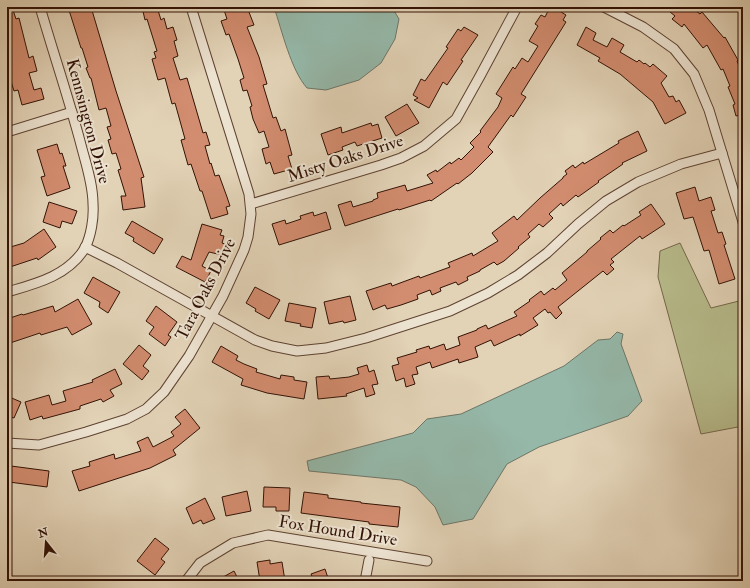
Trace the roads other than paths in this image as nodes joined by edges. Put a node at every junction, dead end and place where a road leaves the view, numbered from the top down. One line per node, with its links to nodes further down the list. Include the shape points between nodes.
1 (40, 7): 5 (street, Kennsington Drive)
2 (191, 7): 8 (street, Tara Oaks Drive, via 241,166)
3 (517, 7): 8 (street, Misty Oaks Drive, via 456,119 424,146 401,158)
4 (604, 7): 7 (street, via 643,27 674,49 694,74 709,110)
5 (72, 112): 6 (street); 10 (street, Kennsington Drive, via 88,171 93,204 92,223)
6 (7, 132)
7 (722, 153): 9 (street); 12 (street, via 680,164 632,186 606,201 518,275 450,311 407,325 326,348 297,351 255,340)
8 (250, 204): 12 (street, Tara Oaks Drive, via 248,237 244,250)
9 (743, 222)
10 (85, 247): 11 (street, Kennsington Drive, via 71,264 49,279); 12 (street)
11 (7, 292)
12 (211, 315): 13 (street, Tara Oaks Drive, via 189,356 164,392 146,409 127,420 39,445)
13 (7, 443)
14 (368, 560): 17 (street)
15 (427, 561): 16 (street, Fox Hound Drive, via 268,535 233,543 200,563)
16 (186, 581)
17 (365, 581)

